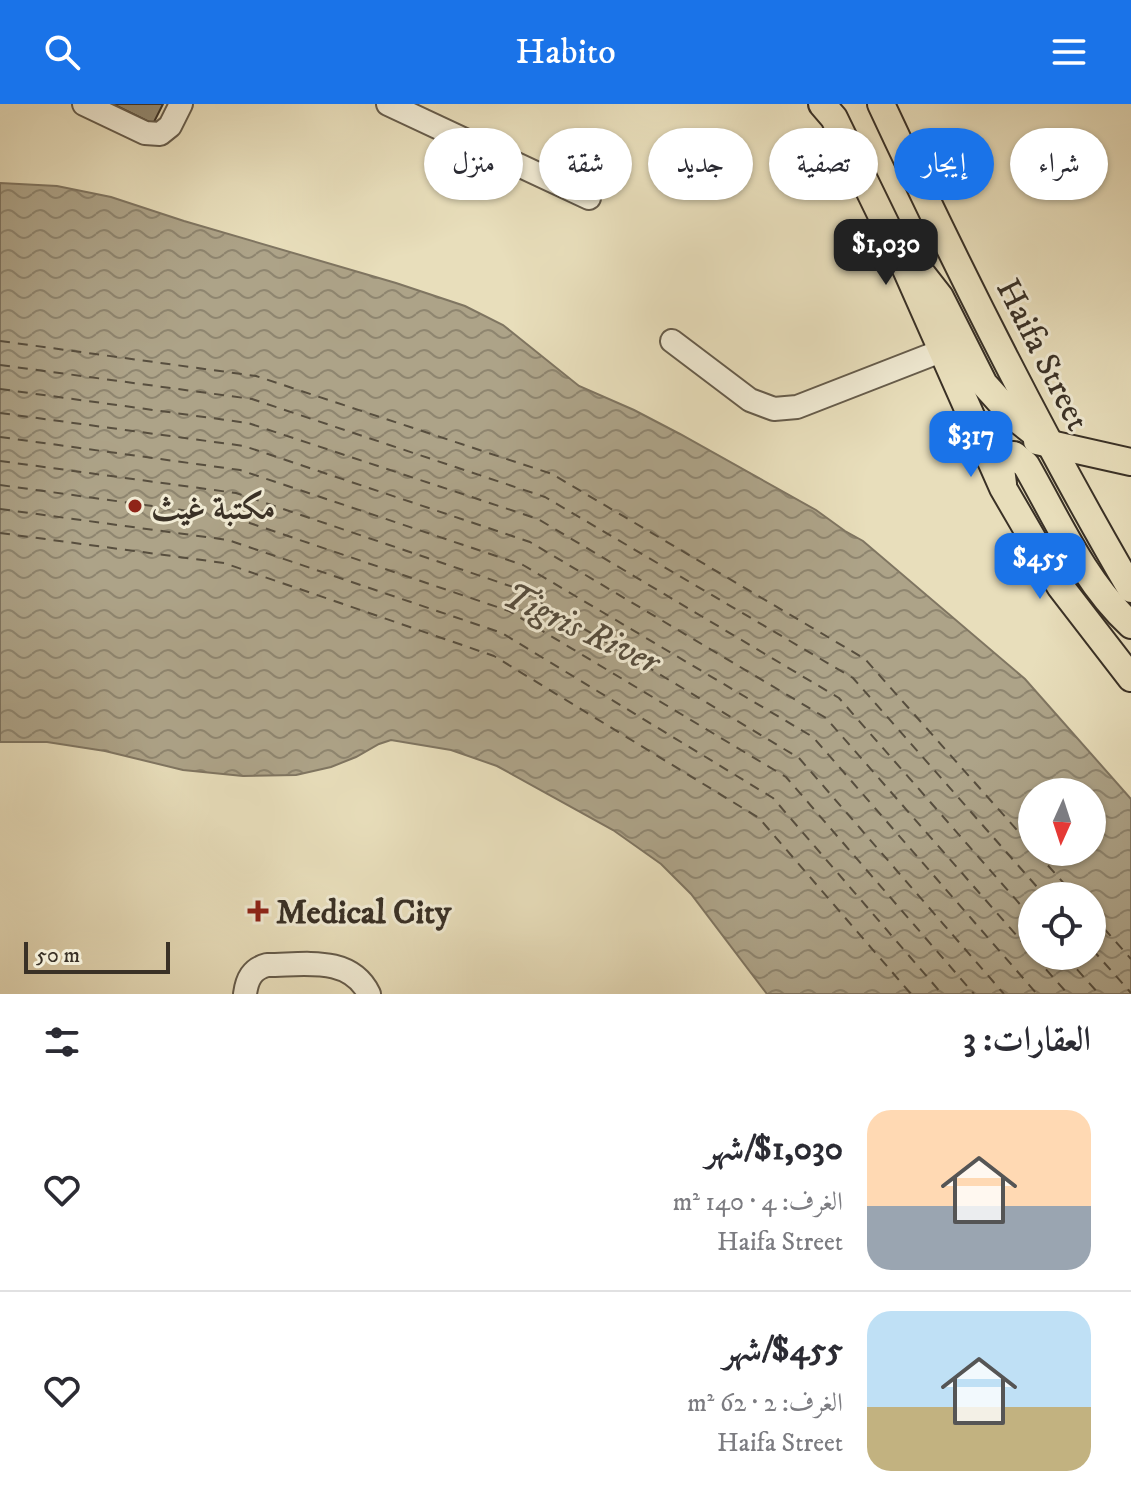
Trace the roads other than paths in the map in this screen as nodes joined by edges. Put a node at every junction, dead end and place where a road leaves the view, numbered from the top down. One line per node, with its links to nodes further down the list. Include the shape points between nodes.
1 (84, 104): 2 (street, via 145,133 160,134)
2 (181, 104)
3 (388, 104): 6 (street)
4 (822, 104): 7 (main road, via 834,118)
5 (889, 107): 10 (main road, Haifa Street, via 916,180)
6 (539, 175)
7 (890, 233): 9 (main road); 10 (main road, via 940,297 984,384)
8 (672, 341): 9 (street, via 750,400 774,409 797,407)
9 (941, 351): 11 (main road)
10 (1047, 442): 11 (main road); 12 (main road); 14 (main road, Haifa Street)
11 (985, 448): 13 (main road)
12 (1131, 462)
13 (1003, 488): 15 (main road, via 1000,461 1014,455 1026,465 1085,569); 16 (main road, via 1060,586)
14 (1131, 589)
15 (1131, 625)
16 (1131, 678)
17 (245, 994): 18 (street, via 251,974 267,965 335,966 354,974)
18 (369, 994)

